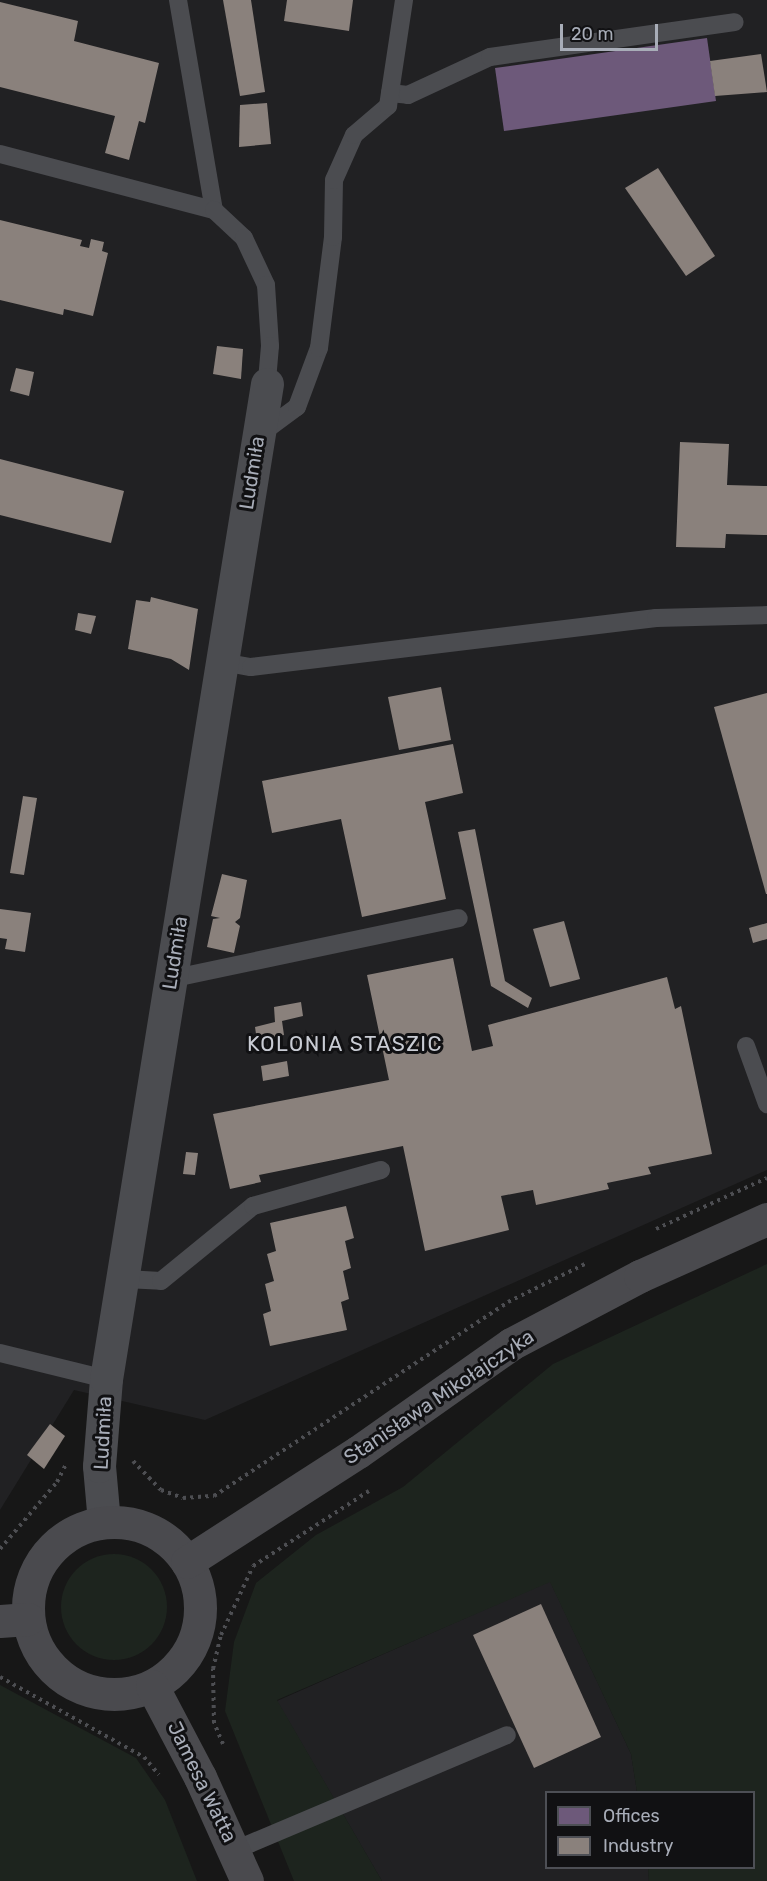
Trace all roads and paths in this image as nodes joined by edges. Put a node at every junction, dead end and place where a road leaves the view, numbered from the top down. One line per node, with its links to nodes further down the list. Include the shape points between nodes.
1 (178, 0): 6 (lane)
2 (404, 0): 4 (lane)
3 (735, 22): 4 (lane, via 490,57 408,96)
4 (390, 93): 8 (lane, via 388,106 354,135 334,180 333,237 319,348 297,407)
5 (0, 154): 6 (lane)
6 (214, 210): 7 (lane, via 244,238 266,285 270,346)
7 (267, 384): 8 (street, Ludmiła)
8 (258, 436): 10 (street, Ludmiła)
9 (767, 615): 10 (lane, via 656,618 251,667)
10 (222, 662): 12 (street, Ludmiła)
11 (459, 918): 12 (lane)
12 (170, 979): 17 (street, Ludmiła)
13 (746, 1046): 14 (lane)
14 (767, 1104)
15 (381, 1170): 17 (lane, via 253,1206 161,1281)
16 (767, 1219): 25 (street, Stanisława Mikołajczyka, via 640,1276 511,1344 358,1452)
17 (125, 1279): 19 (street, Ludmiła)
18 (0, 1353): 19 (lane)
19 (106, 1379): 21 (street, Ludmiła)
20 (134, 1461): 21 (path)
21 (99, 1466): 23 (street, Ludmiła); 24 (path, via 67,1462 57,1482)
22 (369, 1491): 29 (path, via 253,1566 221,1635 213,1669)
23 (104, 1522): 25 (street, via 137,1525 165,1539); 26 (street, via 79,1530 56,1545 39,1566)
24 (0, 1549)
25 (187, 1563): 28 (street, via 198,1589 200,1618 192,1646 176,1669)
26 (14, 1620): 28 (street, via 59,1675 88,1691 121,1695)
27 (0, 1677): 31 (path, via 144,1757)
28 (152, 1686): 32 (street, Jamesa Watta)
29 (214, 1723)
30 (507, 1735): 32 (lane)
31 (161, 1778)
32 (236, 1850): 33 (street, Jamesa Watta)
33 (247, 1881)

